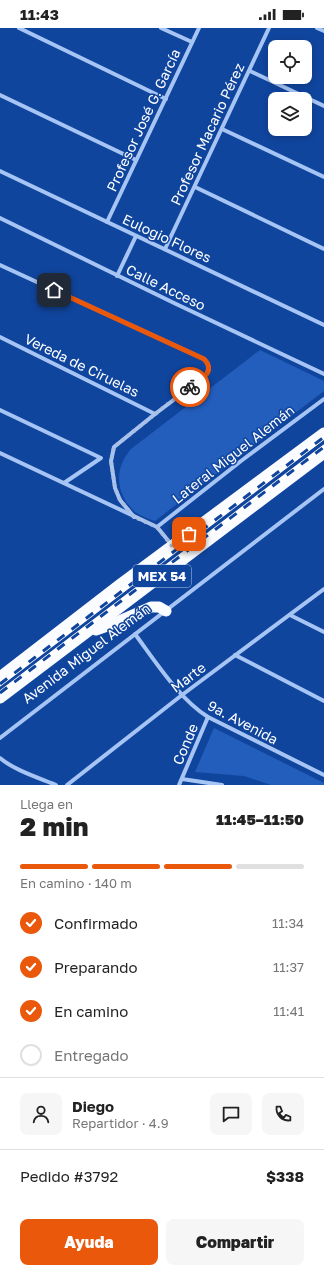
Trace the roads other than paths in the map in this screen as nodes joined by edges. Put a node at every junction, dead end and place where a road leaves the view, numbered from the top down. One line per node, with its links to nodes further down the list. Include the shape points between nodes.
1 (19, 28): 10 (street)
2 (161, 28): 7 (street)
3 (199, 28): 7 (street, Profesor José G. García)
4 (269, 28): 8 (street, Profesor Macario Pérez)
5 (317, 28): 6 (street)
6 (324, 32)
7 (192, 42): 10 (street, Profesor José G. García)
8 (250, 71): 11 (street); 12 (street, Profesor Macario Pérez)
9 (0, 95): 13 (street)
10 (166, 99): 13 (street, Profesor José G. García)
11 (324, 106)
12 (222, 129): 15 (street); 16 (street, Profesor Macario Pérez)
13 (136, 160): 18 (street, Profesor José G. García)
14 (0, 171): 18 (street, Eulogio Flores)
15 (324, 177)
16 (195, 188): 20 (street, Profesor Macario Pérez); 21 (street)
17 (0, 218): 23 (street, Calle Acceso)
18 (107, 222): 19 (street, Eulogio Flores)
19 (136, 236): 20 (street, Eulogio Flores); 23 (street)
20 (165, 249): 24 (street, Eulogio Flores)
21 (324, 249)
22 (0, 265): 29 (street, via 204,359 209,367 204,377)
23 (117, 276): 26 (street, Calle Acceso)
24 (324, 325)
25 (0, 337): 29 (street, Vereda de Ciruelas)
26 (324, 374)
27 (324, 399): 36 (street, Lateral Miguel Alemán)
28 (0, 410): 33 (street, via 101,458)
29 (155, 414): 35 (street, via 114,447 111,461 115,488 120,500)
30 (324, 433): 37 (highway, MEX 54)
31 (0, 453): 33 (street)
32 (324, 453): 41 (highway, Avenida Miguel Alemán / MEX 54)
33 (64, 483): 35 (street)
34 (324, 489): 39 (street, Avenida Miguel Alemán)
35 (134, 517): 36 (street)
36 (157, 527): 37 (street)
37 (172, 546): 45 (highway, MEX 54)
38 (324, 589): 40 (street, Marte)
39 (166, 611): 41 (highway, via 159,607 151,607 104,628); 43 (street, Avenida Miguel Alemán)
40 (290, 615): 42 (street); 44 (street, Marte)
41 (89, 631): 47 (highway, Avenida Miguel Alemán / MEX 54)
42 (324, 632)
43 (135, 634): 46 (street, 9a. Avenida); 50 (street, Avenida Miguel Alemán)
44 (235, 655): 46 (street, Marte); 48 (street)
45 (0, 677)
46 (182, 695): 49 (street, 9a. Avenida, via 195,709); 55 (street, Marte)
47 (0, 698)
48 (324, 701)
49 (208, 717): 52 (street, 9a. Avenida); 53 (street, Conde)
50 (0, 738)
51 (0, 758): 54 (street)
52 (324, 775)
53 (182, 778): 56 (street, Conde); 57 (street, Conde)
54 (56, 785)
55 (67, 785)
56 (179, 785)
57 (222, 785)

